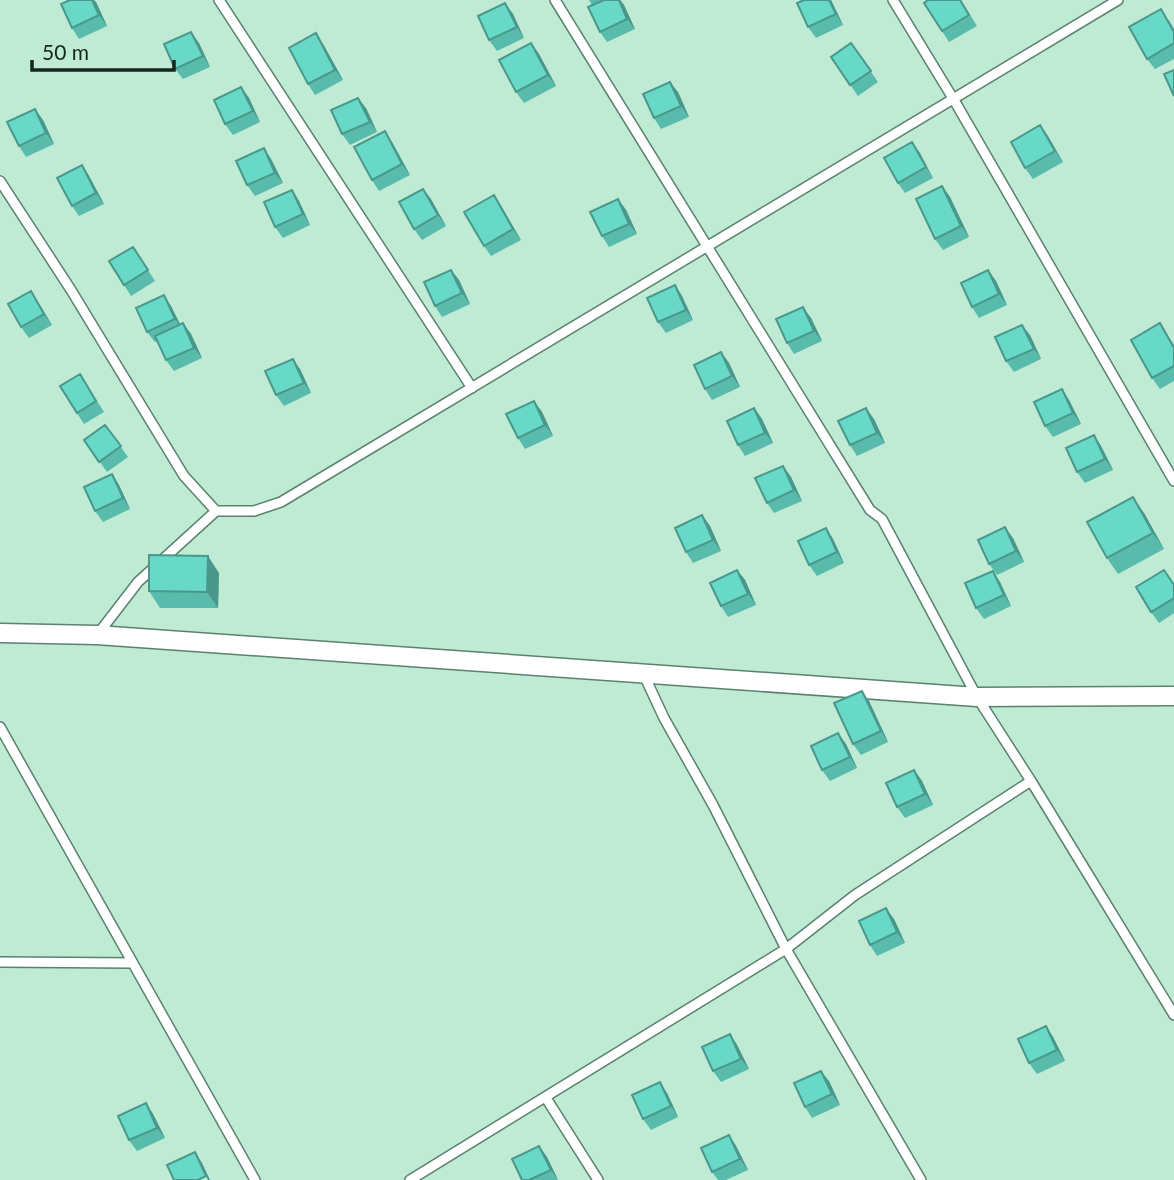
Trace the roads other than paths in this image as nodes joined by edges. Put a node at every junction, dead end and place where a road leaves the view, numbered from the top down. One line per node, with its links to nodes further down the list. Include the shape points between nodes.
1 (219, 0): 8 (lane)
2 (555, 0): 7 (lane)
3 (893, 0): 5 (lane)
4 (1118, 0): 5 (lane)
5 (954, 100): 7 (lane); 9 (lane)
6 (0, 181): 10 (lane, via 184,476)
7 (707, 248): 8 (lane); 15 (lane, via 870,510 883,519)
8 (472, 388): 10 (lane, via 281,502 254,511)
9 (1174, 481)
10 (216, 512): 12 (lane, via 138,582)
11 (0, 633): 12 (street)
12 (97, 635): 13 (street)
13 (643, 673): 15 (street); 18 (lane)
14 (1174, 696): 15 (street)
15 (977, 697): 17 (lane)
16 (0, 727): 20 (lane)
17 (1031, 781): 18 (lane, via 855,895); 21 (lane)
18 (786, 948): 22 (lane); 26 (lane)
19 (0, 962): 20 (lane)
20 (132, 963): 23 (lane)
21 (1174, 1015)
22 (546, 1098): 24 (lane); 25 (lane)
23 (255, 1180)
24 (410, 1180)
25 (598, 1180)
26 (921, 1180)

